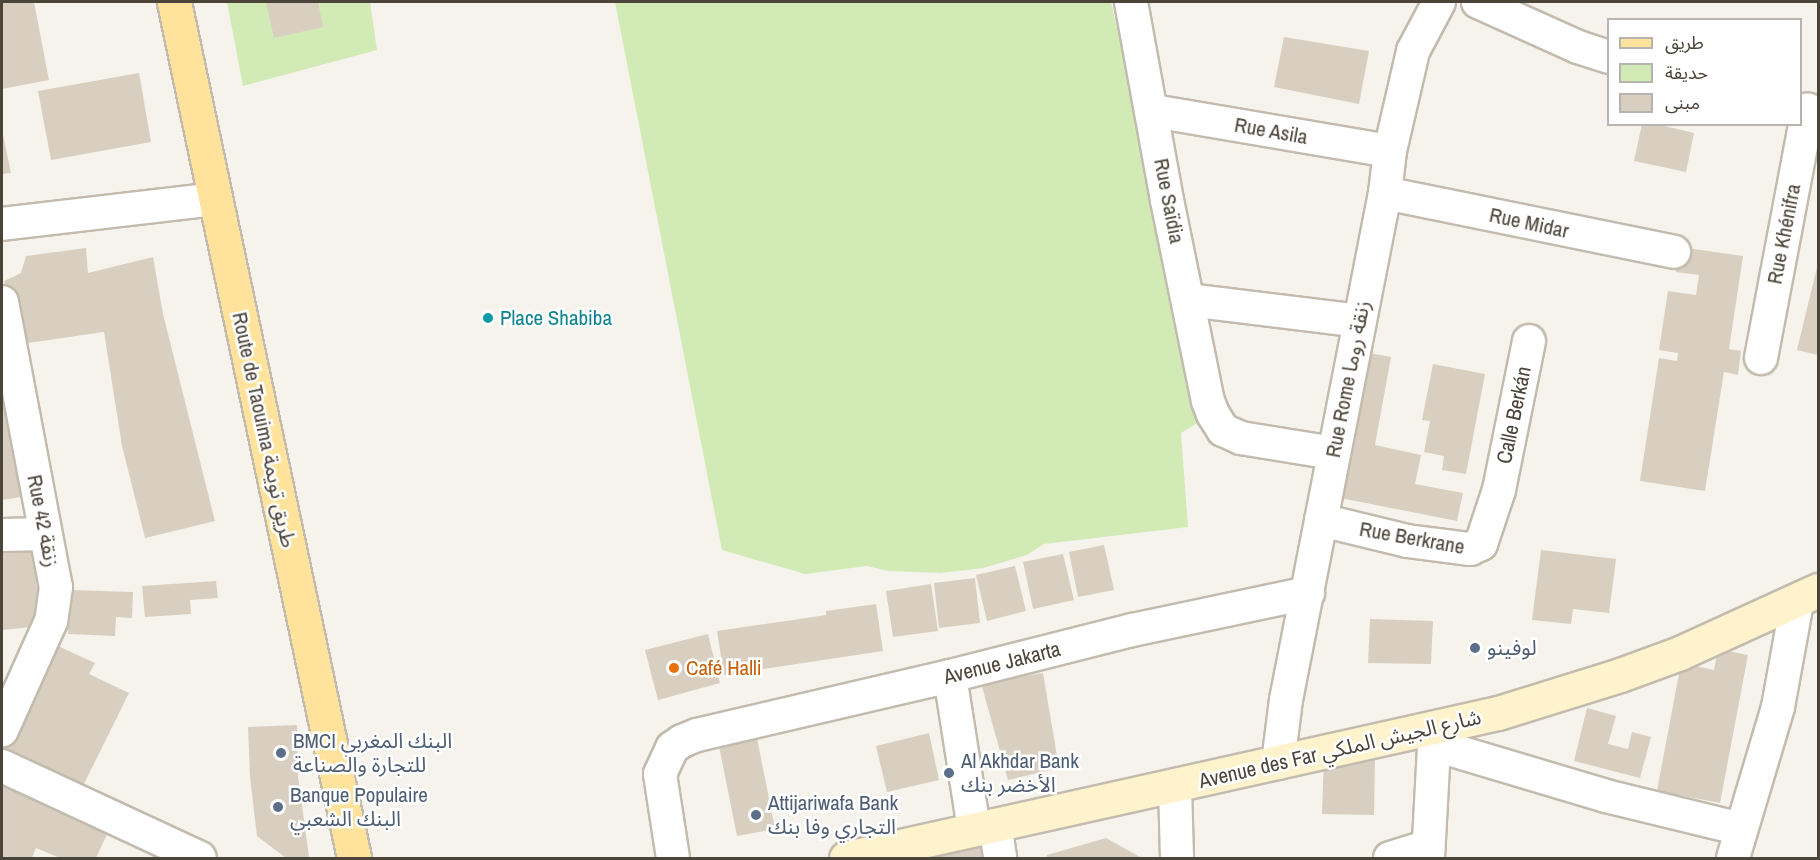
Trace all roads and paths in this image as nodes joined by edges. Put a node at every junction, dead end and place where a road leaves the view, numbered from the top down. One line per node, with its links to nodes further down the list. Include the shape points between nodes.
1 (174, 2): 10 (main road, Route de Taouima طريق تويمة)
2 (1131, 2): 7 (street, Rue Saïdia)
3 (1439, 2): 8 (street, Rue Rome زنقة روما, via 1413,51)
4 (1478, 2): 5 (street)
5 (1607, 57)
6 (1809, 109): 17 (street, Rue Khénifra)
7 (1153, 111): 8 (street, Rue Asila); 13 (street, Rue Saïdia)
8 (1389, 151): 9 (street, Rue Rome زنقة روما)
9 (1385, 193): 12 (street, Rue Midar); 15 (street, Rue Rome زنقة روما)
10 (216, 199): 11 (street); 35 (main road, Route de Taouima طريق تويمة)
11 (2, 224)
12 (1674, 252)
13 (1189, 300): 15 (street); 18 (street, Rue Saïdia, via 1208,400 1223,430 1267,443)
14 (2, 302): 21 (street, Rue 42 زنقة)
15 (1360, 321): 18 (street, Rue Rome زنقة روما)
16 (1529, 341): 19 (street, Calle Berkán)
17 (1761, 358)
18 (1334, 453): 20 (street, Rue Rome زنقة روما)
19 (1499, 490): 20 (street, Rue Berkrane, via 1484,539 1474,548 1407,541)
20 (1321, 520): 23 (street, Rue Rome زنقة روما)
21 (45, 534): 22 (street); 26 (street, Rue 42 زنقة, via 56,587 51,621)
22 (2, 535)
23 (1308, 593): 25 (street, Avenue Jakarta, via 1132,630); 28 (street, Rue Rome زنقة روما)
24 (1808, 596): 27 (main road, Avenue des Far شارع الجيش الملكي, via 1680,653); 32 (street)
25 (950, 676): 31 (street); 36 (street, Avenue Jakarta, via 697,735 672,748 660,774)
26 (2, 730)
27 (1435, 737): 28 (main road, Avenue des Far شارع الجيش الملكي); 32 (street, via 1606,796); 33 (street)
28 (1278, 763): 30 (main road, Avenue des Far شارع الجيش الملكي)
29 (2, 766): 34 (street)
30 (1175, 786): 31 (main road, Avenue des Far شارع الجيش الملكي); 39 (street)
31 (984, 828): 37 (main road, Avenue des Far شارع الجيش الملكي); 38 (street)
32 (1741, 829): 41 (street)
33 (1427, 853): 40 (street)
34 (200, 858)
35 (354, 858)
36 (673, 858)
37 (846, 858)
38 (1000, 858)
39 (1177, 858)
40 (1390, 858)
41 (1733, 858)

